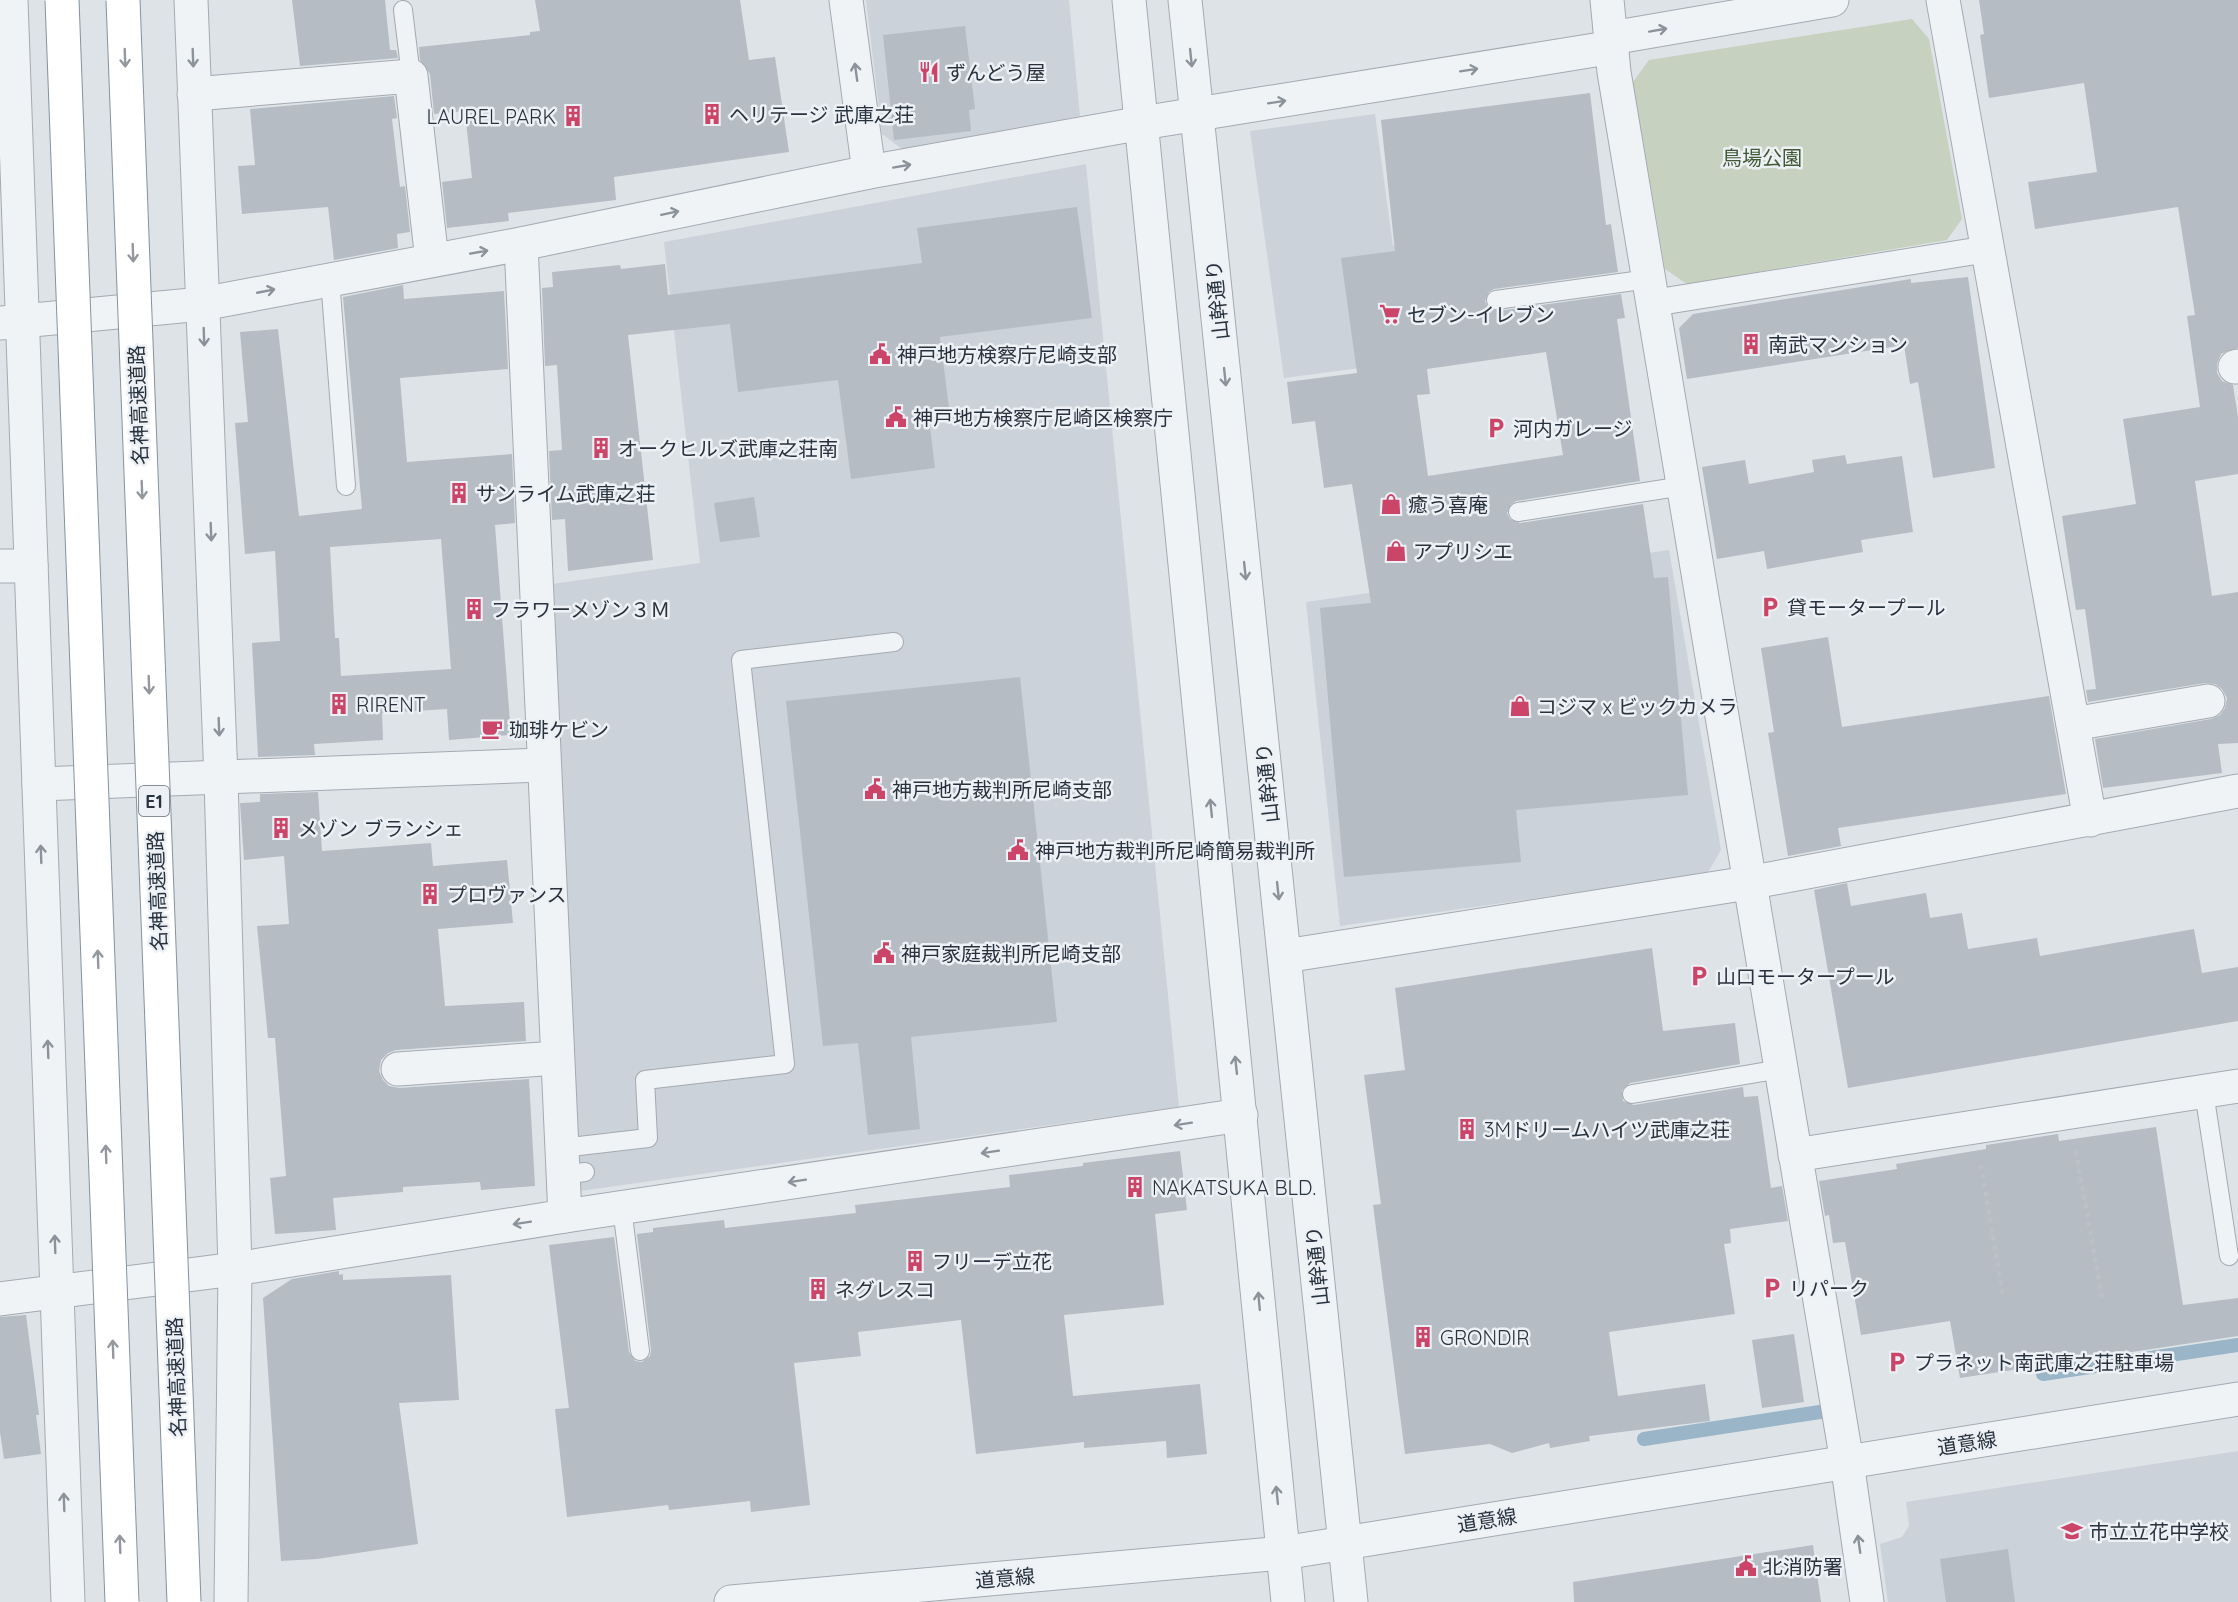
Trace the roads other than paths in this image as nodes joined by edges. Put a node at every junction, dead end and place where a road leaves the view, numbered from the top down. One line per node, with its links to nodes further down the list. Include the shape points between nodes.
1 (11, 0): 25 (street)
2 (62, 0): 62 (highway, one-way to 2, bridge)
3 (123, 0): 63 (highway, 名神高速道路 / E1, one-way to 63, bridge)
4 (191, 0): 14 (street, one-way to 14)
5 (846, 0): 17 (street, one-way to 5)
6 (1129, 0): 16 (street)
7 (1185, 0): 15 (street, 山幹通り, one-way to 15)
8 (1608, 0): 12 (street)
9 (1832, 0): 12 (street, one-way to 9, via 1623,36)
10 (1943, 0): 19 (street)
11 (403, 10): 13 (lane)
12 (1612, 43): 15 (street, one-way to 12, via 1601,49); 22 (street)
13 (411, 76): 14 (street); 20 (street)
14 (194, 94): 24 (street)
15 (1198, 115): 16 (street); 39 (street, 山幹通り, one-way to 39)
16 (1142, 123): 17 (street, one-way to 16); 46 (street, one-way to 16)
17 (869, 172): 18 (street, one-way to 17)
18 (521, 244): 20 (street, one-way to 18); 33 (street)
19 (1988, 249): 22 (street); 32 (street)
20 (432, 260): 21 (street)
21 (330, 279): 24 (street, one-way to 21); 26 (lane)
22 (1651, 291): 23 (lane); 27 (street)
23 (1496, 300)
24 (202, 304): 25 (street); 34 (street, one-way to 34)
25 (11, 321): 29 (street)
26 (346, 486)
27 (1683, 486): 28 (lane); 38 (street)
28 (1518, 512)
29 (15, 566): 35 (street)
30 (894, 642): 48 (lane, via 741,660 785,1064 645,1080 648,1138)
31 (2208, 701): 32 (street)
32 (2073, 724): 37 (street)
33 (544, 765): 34 (street); 40 (street)
34 (221, 779): 35 (street); 52 (street)
35 (39, 784): 53 (street, one-way to 35)
36 (2238, 791): 37 (street)
37 (2090, 820): 38 (street)
38 (1748, 883): 39 (street); 42 (street)
39 (1285, 956): 58 (street, 山幹通り)
40 (557, 1058): 41 (street); 48 (street)
41 (398, 1069)
42 (1780, 1070): 45 (lane); 47 (street)
43 (2238, 1086): 44 (street)
44 (2204, 1092): 47 (street); 51 (lane)
45 (1632, 1094)
46 (1241, 1115): 49 (street, one-way to 49); 59 (street, one-way to 46)
47 (1795, 1155): 57 (street)
48 (570, 1165): 50 (street)
49 (622, 1208): 50 (street); 55 (lane)
50 (565, 1216): 52 (street, one-way to 52)
51 (2229, 1256)
52 (235, 1269): 53 (street); 64 (street)
53 (56, 1290): 54 (street); 61 (street, one-way to 53)
54 (0, 1299)
55 (640, 1351)
56 (2238, 1399): 57 (street, 道意線)
57 (1847, 1462): 58 (street, 道意線); 68 (street, one-way to 57)
58 (1345, 1544): 59 (street, 道意線); 67 (street, 山幹通り)
59 (1283, 1553): 60 (street, 道意線); 66 (street)
60 (835, 1597): 65 (street, 道意線)
61 (68, 1602)
62 (122, 1602)
63 (184, 1602)
64 (231, 1602)
65 (731, 1602)
66 (1288, 1602)
67 (1351, 1602)
68 (1868, 1602)

